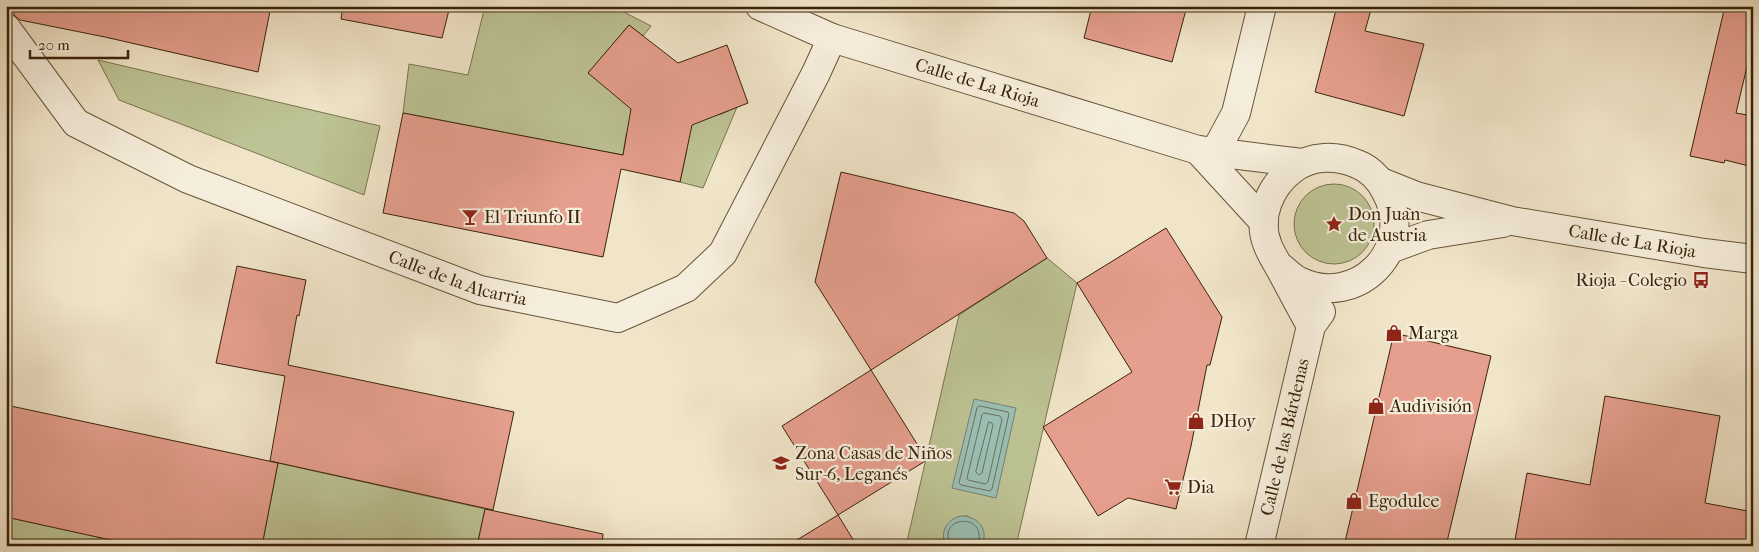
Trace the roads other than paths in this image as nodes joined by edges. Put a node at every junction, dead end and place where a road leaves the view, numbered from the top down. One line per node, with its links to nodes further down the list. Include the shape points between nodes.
1 (760, 6): 4 (street, Calle de La Rioja)
2 (1262, 6): 5 (street)
3 (6, 28): 4 (street, Calle de la Alcarria, via 76,122 188,179 480,290 618,318 686,288 723,253)
4 (832, 38): 6 (street, Calle de La Rioja)
5 (1236, 113): 6 (street); 7 (street)
6 (1207, 151): 7 (street, Calle de La Rioja); 11 (street)
7 (1241, 155): 8 (street, Calle de La Rioja)
8 (1302, 162): 9 (street, via 1323,157 1345,159 1366,167); 11 (street, via 1282,177 1268,198)
9 (1381, 182): 10 (street, Calle de La Rioja, via 1416,196); 12 (street, via 1392,203 1396,226)
10 (1512, 221): 12 (street, Calle de La Rioja, via 1428,235); 13 (street, Calle de La Rioja)
11 (1264, 222): 14 (street, via 1267,245)
12 (1390, 249): 15 (street, via 1366,278)
13 (1753, 259)
14 (1278, 265): 15 (street, via 1299,281 1323,288); 16 (street)
15 (1349, 286): 16 (street, Calle de las Bárdenas, via 1328,302)
16 (1311, 326): 17 (street, Calle de las Bárdenas)
17 (1259, 546)

